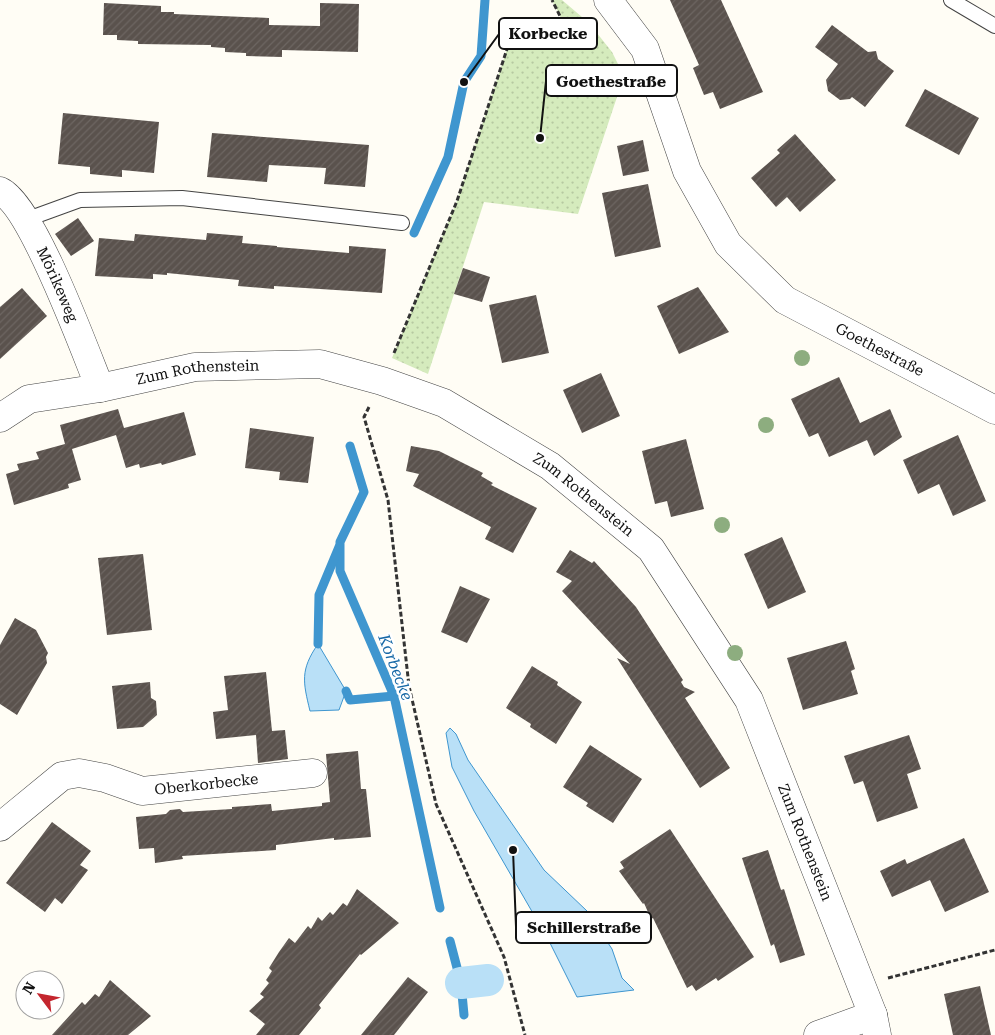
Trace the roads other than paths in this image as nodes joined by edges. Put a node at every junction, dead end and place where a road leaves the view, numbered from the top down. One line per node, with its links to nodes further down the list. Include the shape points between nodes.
1 (608, 0): 8 (street, Goethestraße, via 645,49 687,171 728,244 785,300)
2 (951, 0): 3 (lane)
3 (995, 26)
4 (0, 191): 5 (street, Mörikeweg, via 18,207)
5 (25, 220): 6 (lane, via 80,200 182,198); 7 (street, Mörikeweg, via 47,259)
6 (402, 223)
7 (100, 388): 9 (street, Zum Rothenstein, via 28,399); 12 (street, Zum Rothenstein, via 195,367 320,364 382,380 444,403 550,466 651,549 749,700)
8 (995, 410)
9 (0, 418)
10 (313, 773): 11 (street, Oberkorbecke, via 142,791 78,773 62,776)
11 (0, 827)
12 (875, 1025): 13 (street)
13 (818, 1035)

